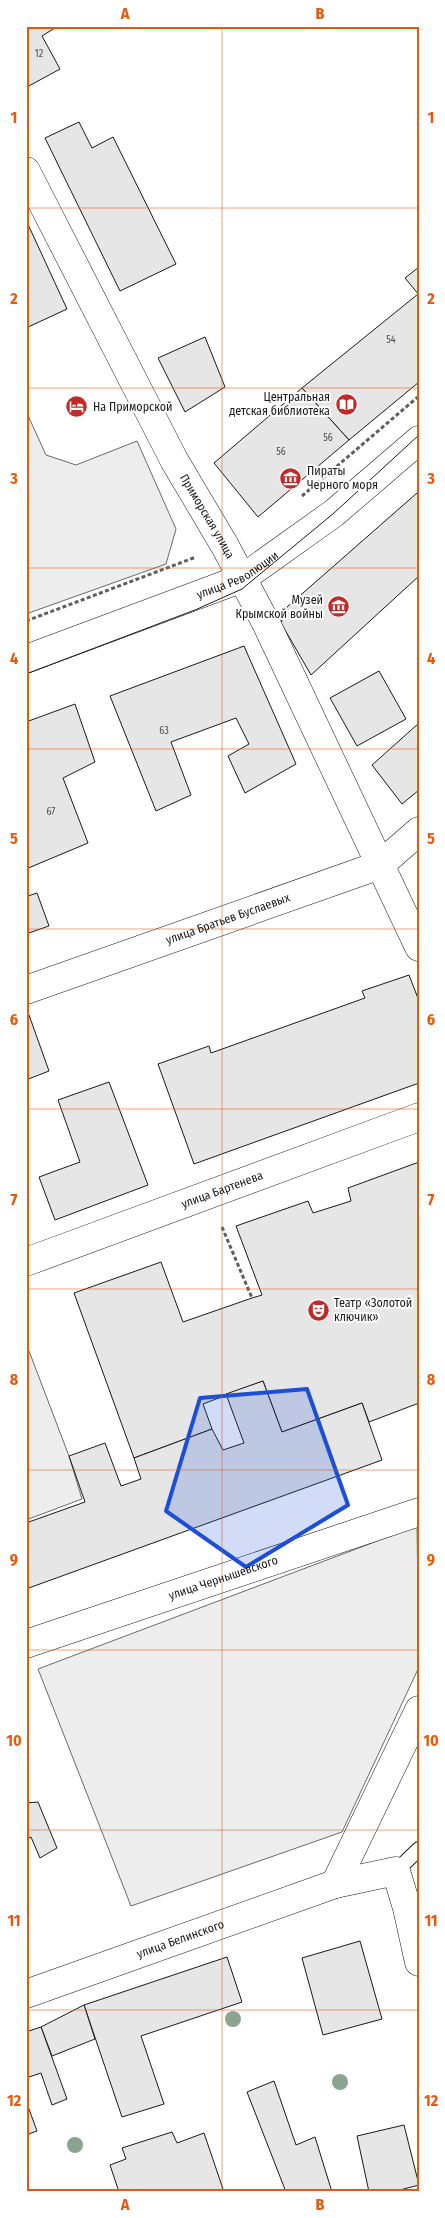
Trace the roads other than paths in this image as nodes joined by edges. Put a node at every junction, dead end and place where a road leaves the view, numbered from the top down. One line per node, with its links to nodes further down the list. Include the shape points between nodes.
1 (26, 170): 3 (street, Приморская улица, via 174,460)
2 (419, 440): 3 (street, улица Революции, via 334,513)
3 (243, 578): 4 (street, улица Революции); 6 (street, Приморская улица)
4 (26, 659)
5 (419, 831): 6 (street, улица Братьев Буслаевых)
6 (380, 864): 7 (street, Приморская улица); 8 (street, улица Братьев Буслаевых)
7 (419, 947)
8 (26, 990)
9 (419, 1117): 10 (street, улица Бартенева)
10 (26, 1262)
11 (419, 1512): 12 (street, улица Чернышевского)
12 (26, 1644)
13 (419, 1710): 16 (street)
14 (419, 1850): 15 (lane)
15 (396, 1871): 16 (street, улица Белинского); 17 (street)
16 (335, 1884): 18 (street, улица Белинского)
17 (419, 1962)
18 (26, 1994)

